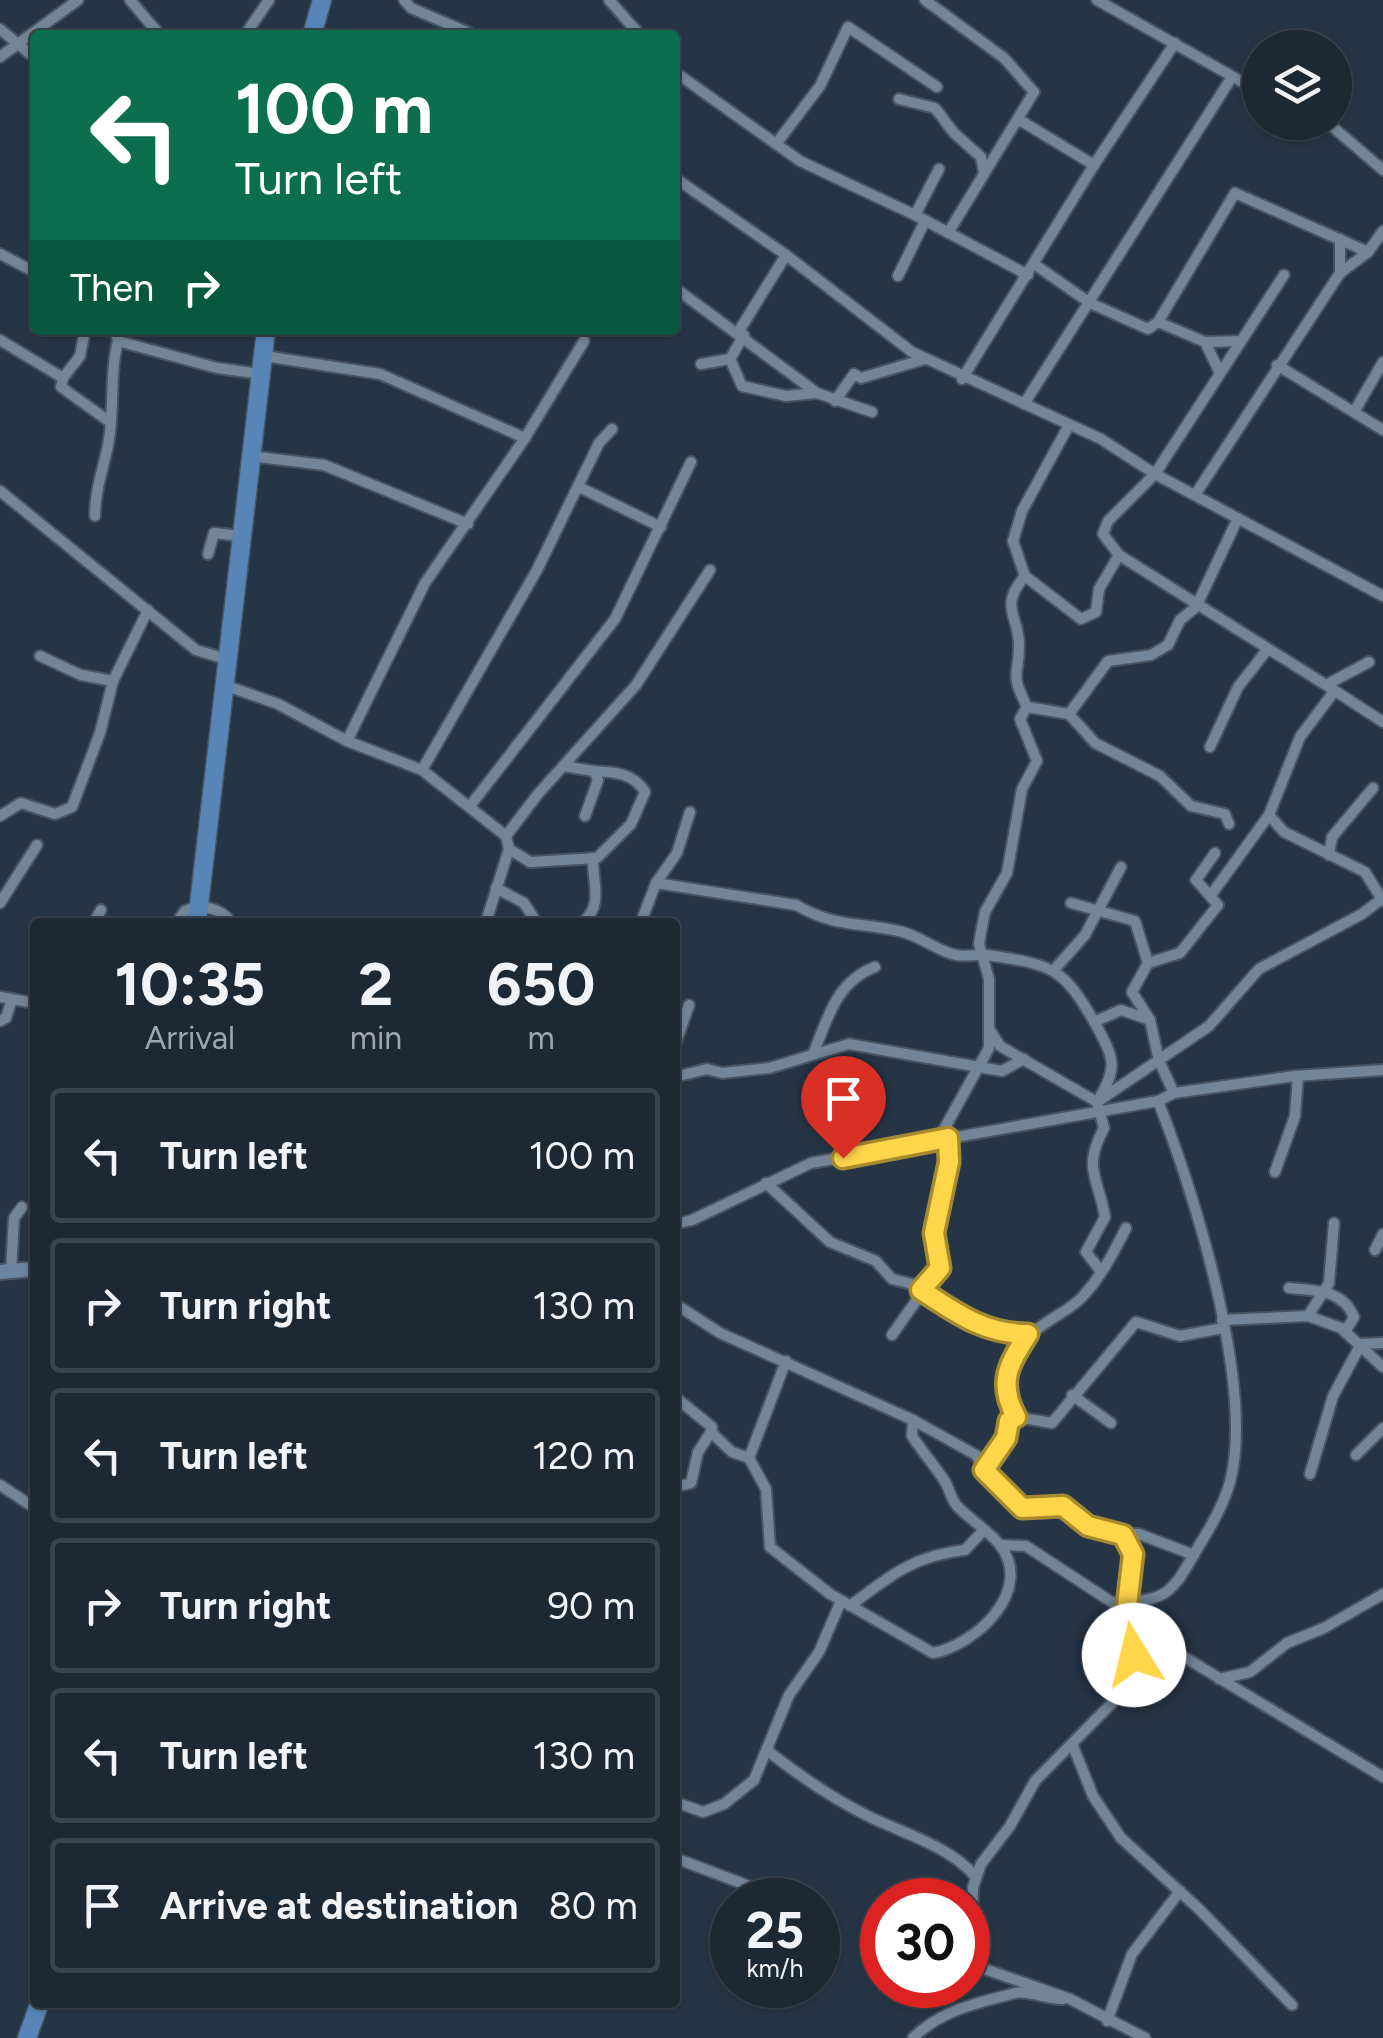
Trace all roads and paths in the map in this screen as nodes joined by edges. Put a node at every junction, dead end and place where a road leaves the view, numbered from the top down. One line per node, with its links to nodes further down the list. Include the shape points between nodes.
1 (78, 0): 10 (street)
2 (130, 0): 11 (street)
3 (269, 0): 12 (street)
4 (322, 0): 13 (highway)
5 (404, 0): 14 (street)
6 (608, 0): 15 (street)
7 (925, 0): 26 (street, via 1004,58 1034,92)
8 (1098, 0): 17 (street)
9 (0, 29): 18 (street)
10 (37, 30)
11 (154, 30)
12 (249, 30)
13 (313, 30)
14 (462, 30)
15 (635, 30)
16 (30, 35): 18 (street)
17 (1176, 43): 22 (street); 29 (street)
18 (18, 44): 19 (street); 20 (street)
19 (30, 54)
20 (0, 57)
21 (680, 77): 28 (street)
22 (1232, 77): 23 (street); 47 (street)
23 (1242, 82)
24 (937, 87): 28 (street, via 848,28 820,86)
25 (899, 99): 32 (street, via 935,108 981,157)
26 (1018, 119): 29 (street); 32 (street)
27 (1349, 140): 31 (street)
28 (776, 144): 34 (street, via 848,187)
29 (1094, 165): 42 (street)
30 (939, 169): 34 (street)
31 (1383, 170)
32 (984, 175): 36 (street)
33 (680, 181): 40 (street)
34 (920, 218): 36 (street); 45 (street)
35 (1383, 231): 38 (street)
36 (948, 233): 42 (street)
37 (1340, 239): 38 (street); 43 (street); 48 (street, via 1235,193)
38 (1368, 252): 43 (street)
39 (0, 254): 41 (street)
40 (786, 255): 49 (street); 58 (street)
41 (30, 269)
42 (1031, 270): 47 (street); 65 (street)
43 (1340, 274): 62 (street)
44 (1284, 275): 55 (street)
45 (898, 276)
46 (680, 291): 49 (street)
47 (1090, 303): 48 (street, via 1140,329); 68 (street)
48 (1158, 322): 56 (street)
49 (742, 333): 57 (street); 66 (street)
50 (85, 335): 64 (street, via 80,356)
51 (116, 335): 61 (street, via 217,368); 71 (street)
52 (265, 335): 61 (highway)
53 (0, 340): 64 (street)
54 (584, 341): 75 (street)
55 (1241, 341): 56 (street); 63 (street)
56 (1205, 342): 63 (street)
57 (730, 359): 60 (street); 66 (street, via 742,386 786,396)
58 (925, 359): 65 (street); 67 (street, via 860,378 854,374)
59 (1383, 362): 70 (street)
60 (701, 364)
61 (262, 365): 75 (street, via 380,374); 76 (highway)
62 (1277, 365): 70 (street); 81 (street)
63 (1220, 372): 78 (street)
64 (63, 378): 71 (street, via 61,387)
65 (962, 379): 68 (street)
66 (817, 393): 67 (street)
67 (835, 401): 69 (street)
68 (1024, 404): 72 (street)
69 (872, 412)
70 (1354, 412): 74 (street)
71 (110, 422): 82 (street)
72 (1068, 424): 78 (street); 90 (street, via 1013,541)
73 (612, 430): 79 (street)
74 (1383, 430)
75 (525, 438): 84 (street)
76 (250, 456): 84 (street, via 324,465); 86 (highway)
77 (691, 462): 85 (street)
78 (1155, 474): 81 (street); 88 (street, via 1103,528)
79 (579, 487): 85 (street); 107 (street)
80 (0, 491): 93 (street)
81 (1195, 495): 83 (street)
82 (95, 516)
83 (1238, 518): 91 (street); 92 (street)
84 (468, 524): 104 (street, via 425,583)
85 (662, 528): 110 (street, via 598,644)
86 (241, 536): 87 (street, via 214,533); 96 (highway)
87 (208, 554)
88 (1118, 555): 90 (street, via 1096,612 1081,619); 92 (street)
89 (710, 570): 106 (street, via 636,685)
90 (1025, 576): 101 (street, via 1014,588 1009,615 1019,644 1014,678)
91 (1383, 596)
92 (1196, 607): 94 (street); 102 (street, via 1163,650 1108,661)
93 (148, 610): 96 (street, via 196,650); 98 (street)
94 (1267, 650): 100 (street); 105 (street, via 1238,688)
95 (40, 656): 98 (street)
96 (226, 659): 99 (highway)
97 (1369, 662): 100 (street)
98 (113, 681): 113 (street, via 72,807 55,814 21,803)
99 (224, 686): 104 (street, via 278,704); 131 (highway)
100 (1330, 689): 103 (street); 112 (street, via 1300,737)
101 (1027, 708): 102 (street); 138 (street, via 1020,720 1037,761 1022,789 1008,872 984,912)
102 (1069, 714): 115 (street, via 1095,742 1160,776 1190,806 1225,814)
103 (1383, 722)
104 (347, 741): 107 (street)
105 (1210, 747)
106 (563, 766): 108 (street); 116 (street)
107 (422, 770): 110 (street)
108 (594, 771): 114 (street, via 598,780); 121 (street, via 622,773 646,792 631,824)
109 (1373, 788): 120 (street, via 1332,837)
110 (470, 806): 116 (street)
111 (690, 812): 123 (street, via 677,853)
112 (1269, 815): 120 (street, via 1284,832); 125 (street)
113 (0, 816)
114 (585, 816)
115 (1229, 824)
116 (506, 836): 118 (street)
117 (36, 845): 128 (street)
118 (509, 849): 121 (street, via 530,862); 124 (street)
119 (1215, 853): 125 (street, via 1196,880)
120 (1329, 855): 126 (street, via 1365,872)
121 (593, 858): 136 (street, via 598,884)
122 (1121, 867): 130 (street)
123 (656, 882): 137 (street); 138 (street, via 796,905 864,930 899,931 957,955)
124 (496, 888): 134 (street); 135 (street, via 524,903)
125 (1211, 895): 139 (street, via 1218,905 1180,953)
126 (1382, 900): 151 (street, via 1259,969 1209,1026)
127 (1071, 902): 130 (street)
128 (0, 903)
129 (101, 910): 132 (street)
130 (1097, 910): 139 (street, via 1135,921); 141 (street)
131 (197, 915): 133 (street, via 221,912)
132 (96, 918)
133 (227, 918)
134 (487, 918)
135 (533, 918)
136 (586, 918)
137 (642, 918)
138 (984, 954): 141 (street); 148 (street)
139 (1148, 963): 145 (street, via 1132,992)
140 (876, 966): 149 (street, via 843,987)
141 (1054, 970): 146 (street, via 1074,985)
142 (6, 998): 144 (street, via 6,1018)
143 (688, 1005): 147 (street)
144 (0, 1020)
145 (1150, 1020): 146 (street, via 1121,1010); 151 (street)
146 (1094, 1022): 158 (street, via 1111,1053 1113,1075)
147 (680, 1030)
148 (991, 1032): 150 (street, via 1000,1046); 152 (street)
149 (814, 1052): 152 (street, via 849,1044); 154 (street, via 769,1068)
150 (1024, 1059): 152 (street, via 1002,1071); 158 (street)
151 (1159, 1061): 156 (street); 158 (street)
152 (977, 1068): 159 (street)
153 (1383, 1070): 155 (street)
154 (680, 1076)
155 (1298, 1076): 156 (street); 160 (street, via 1295,1116)
156 (1174, 1093): 157 (street)
157 (1158, 1101): 158 (street); 175 (street, via 1192,1187)
158 (1099, 1106): 159 (street); 168 (street, via 1104,1128 1090,1154 1105,1217 1086,1252)
159 (943, 1139): 161 (street, via 811,1163); 171 (street, via 949,1162 934,1233 940,1268)
160 (1275, 1172)
161 (766, 1184): 163 (street); 171 (street, via 830,1242)
162 (22, 1208): 169 (street, via 14,1218)
163 (680, 1223)
164 (1334, 1224): 172 (street)
165 (1126, 1228): 168 (street)
166 (1383, 1234): 167 (street)
167 (1375, 1250)
168 (1100, 1270): 177 (street, via 1084,1297)
169 (6, 1272)
170 (1289, 1288): 172 (street)
171 (921, 1290): 177 (street, via 973,1324); 178 (street)
172 (1325, 1291): 174 (street); 176 (street, via 1348,1302 1354,1317)
173 (680, 1307): 181 (street)
174 (1308, 1316): 175 (street); 176 (street)
175 (1223, 1324): 183 (street, via 1180,1336 1136,1322); 200 (street, via 1234,1415 1230,1482)
176 (1345, 1332): 180 (street)
177 (1028, 1334): 185 (street, via 1006,1370)
178 (892, 1335)
179 (1383, 1342): 180 (street)
180 (1359, 1345): 182 (street); 193 (street, via 1333,1396)
181 (786, 1361): 186 (street); 191 (street)
182 (1383, 1366)
183 (1072, 1394): 185 (street, via 1052,1423); 187 (street)
184 (680, 1401): 189 (street)
185 (1016, 1417): 192 (street)
186 (913, 1420): 192 (street, via 976,1455); 197 (street, via 912,1436 955,1505)
187 (1111, 1423)
188 (1383, 1428): 190 (street)
189 (711, 1432): 191 (street); 195 (street, via 691,1482)
190 (1356, 1456)
191 (749, 1458): 202 (street, via 766,1488 770,1547)
192 (984, 1470): 198 (street, via 1022,1508 1063,1506 1088,1526)
193 (1310, 1474)
194 (0, 1485): 196 (street)
195 (680, 1485)
196 (30, 1505)
197 (984, 1531): 199 (street); 202 (street, via 965,1550 911,1562)
198 (1123, 1535): 200 (street, via 1152,1537); 203 (street, via 1133,1554)
199 (1000, 1544): 202 (street, via 1009,1584 1000,1610 950,1650 922,1650); 203 (street, via 1026,1546)
200 (1194, 1555): 203 (street, via 1156,1601)
201 (1383, 1594): 205 (street, via 1288,1643 1256,1668)
202 (846, 1604): 207 (street, via 789,1695)
203 (1127, 1608): 204 (street)
204 (1137, 1624): 205 (street); 206 (street, via 1124,1684)
205 (1219, 1679): 208 (street)
206 (1073, 1746): 211 (street, via 1035,1780); 213 (street, via 1120,1838)
207 (768, 1750): 209 (street, via 754,1780 724,1804 703,1812); 211 (street, via 840,1802 946,1851)
208 (1383, 1777)
209 (680, 1804)
210 (680, 1860): 212 (street)
211 (975, 1876): 214 (street, via 970,1958 976,1966)
212 (728, 1878)
213 (1180, 1892): 215 (street); 217 (street, via 1132,1954)
214 (1070, 1999): 217 (street); 219 (street, via 1015,1994 974,2000)
215 (1292, 2004)
216 (38, 2008): 218 (highway)
217 (1108, 2020): 220 (street)
218 (26, 2038)
219 (913, 2038)
220 (1145, 2038)

